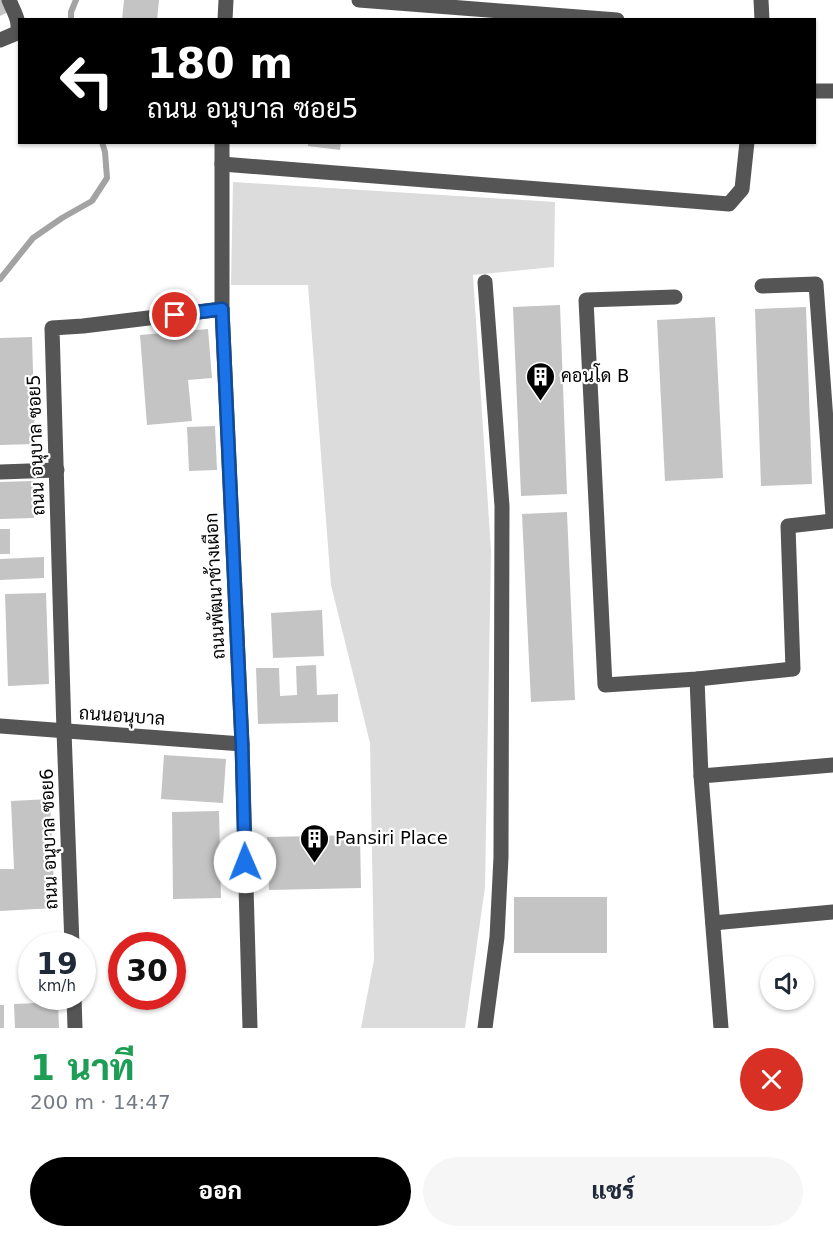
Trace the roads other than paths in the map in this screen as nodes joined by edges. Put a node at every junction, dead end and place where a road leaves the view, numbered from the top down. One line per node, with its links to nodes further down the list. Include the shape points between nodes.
1 (9, 0): 8 (street)
2 (226, 0): 5 (street)
3 (359, 0): 6 (street)
4 (761, 0): 7 (street)
5 (225, 18)
6 (591, 18)
7 (762, 18)
8 (18, 26)
9 (18, 32): 10 (street)
10 (0, 40)
11 (816, 91): 12 (street)
12 (833, 91)
13 (222, 144): 15 (street, ถนนพัฒนาช้างเผือก)
14 (747, 144): 15 (street, via 742,189 729,204)
15 (222, 165): 19 (street, ถนนพัฒนาช้างเผือก)
16 (485, 282): 36 (street, via 502,506 501,858)
17 (762, 286): 22 (street, via 816,284)
18 (675, 297): 24 (street, via 586,300 605,686)
19 (222, 309): 20 (street, ถนน อนุบาล ซอย5, via 52,328); 27 (street, ถนนพัฒนาช้างเผือก)
20 (57, 470): 21 (street); 26 (street, ถนน อนุบาล ซอย5)
21 (0, 472)
22 (833, 516)
23 (833, 521): 24 (street, via 789,526 793,669)
24 (697, 679): 29 (street)
25 (0, 726): 26 (street, ถนนอนุบาล)
26 (64, 731): 27 (street, ถนนอนุบาล); 32 (street, ถนน อนุบาล ซอย6)
27 (242, 744): 35 (street, ถนนพัฒนาช้างเผือก)
28 (833, 765): 29 (street)
29 (701, 776): 31 (street)
30 (833, 912): 31 (street)
31 (713, 923): 37 (street)
32 (72, 932)
33 (74, 1010): 34 (street)
34 (75, 1028)
35 (250, 1028)
36 (485, 1028)
37 (721, 1028)

